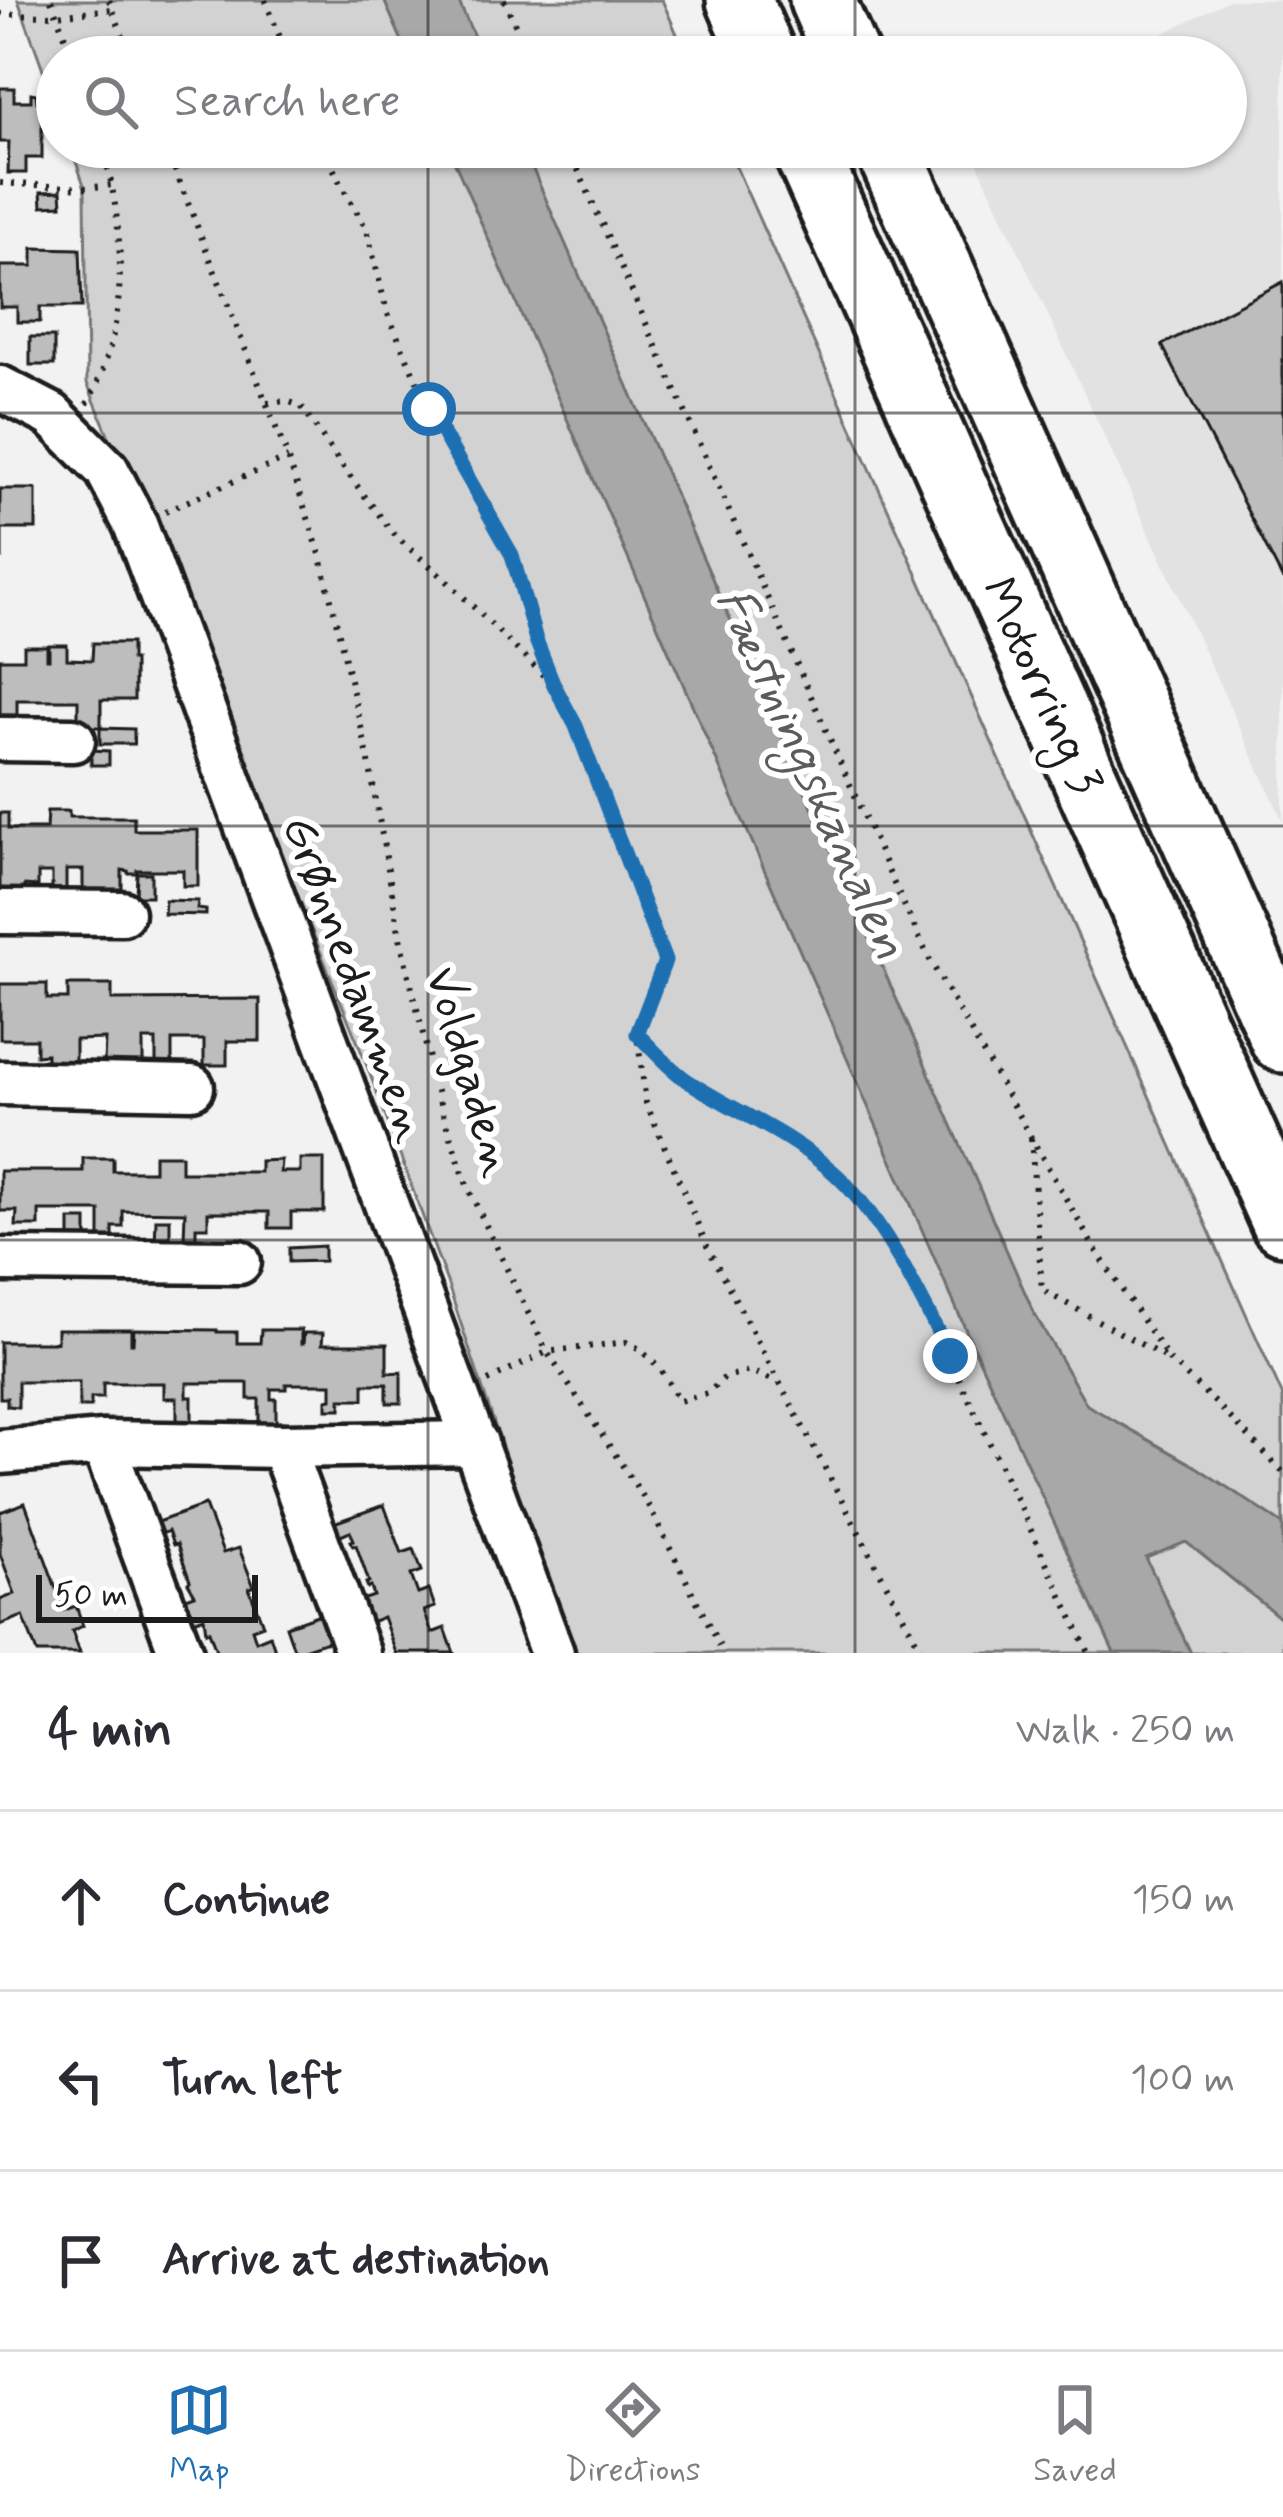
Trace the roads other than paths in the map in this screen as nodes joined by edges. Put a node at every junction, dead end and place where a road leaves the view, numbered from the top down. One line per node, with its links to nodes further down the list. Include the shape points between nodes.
1 (739, 0): 3 (highway)
2 (822, 0): 4 (highway)
3 (755, 36)
4 (838, 36)
5 (813, 168): 15 (highway, Motorring 3)
6 (896, 168): 12 (highway, Motorring 3)
7 (0, 388): 19 (street, Grønnedammen, via 52,415 107,470 135,524)
8 (0, 740): 9 (street)
9 (74, 740)
10 (0, 912): 11 (street)
11 (122, 913)
12 (1283, 1040)
13 (0, 1083): 14 (street)
14 (192, 1087)
15 (1283, 1222)
16 (0, 1260): 17 (street)
17 (239, 1262)
18 (103, 1443): 20 (street); 21 (street); 22 (street)
19 (476, 1443): 20 (street); 24 (street, Grønnedammen)
20 (282, 1445): 23 (street)
21 (0, 1452)
22 (182, 1653)
23 (358, 1653)
24 (552, 1653)

